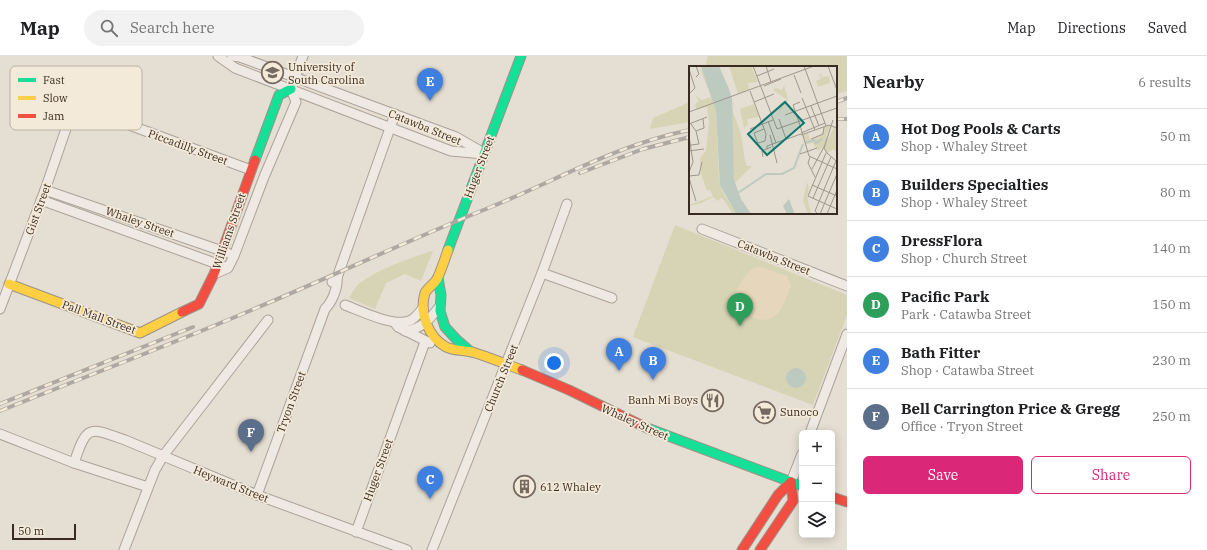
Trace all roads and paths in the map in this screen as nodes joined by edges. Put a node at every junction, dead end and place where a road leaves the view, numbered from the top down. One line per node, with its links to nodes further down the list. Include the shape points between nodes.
1 (218, 56): 6 (street, Catawba Street, via 235,68)
2 (232, 56): 5 (street, Catawba Street, via 240,56)
3 (303, 56): 5 (street, Williams Street)
4 (521, 56): 11 (main road, Huger Street)
5 (295, 77): 6 (street, Williams Street); 7 (street, Catawba Street)
6 (291, 89): 8 (street, Catawba Street); 12 (main road, Williams Street, via 279,95); 18 (street, Williams Street, via 296,102 264,176)
7 (395, 114): 8 (street, Tryon Street); 11 (street, Catawba Street, via 456,137)
8 (391, 128): 11 (street, Catawba Street, via 451,151); 48 (street, Tryon Street, via 336,278 323,304 325,309)
9 (66, 130): 13 (street, Gist Street)
10 (142, 130): 12 (street, Piccadilly Street)
11 (484, 154): 23 (main road, Huger Street)
12 (251, 170): 17 (main road, Williams Street)
13 (45, 190): 14 (street, Gist Street); 17 (street, Whaley Street)
14 (42, 200): 19 (street, Whaley Street); 24 (street, Gist Street)
15 (567, 204): 21 (street, Church Street)
16 (702, 229): 25 (street, Catawba Street)
17 (221, 250): 18 (street, Whaley Street); 19 (main road, Williams Street)
18 (234, 256): 20 (street, Williams Street)
19 (216, 264): 20 (street, Whaley Street); 22 (main road, Williams Street)
20 (228, 268): 22 (street, Williams Street)
21 (542, 273): 26 (street); 39 (street, Church Street)
22 (214, 274): 24 (main road, Pall Mall Street, via 199,304 140,333)
23 (438, 278): 28 (main road, Whaley Street); 29 (main road, via 427,290)
24 (10, 284): 30 (street, Gist Street)
25 (847, 286)
26 (612, 298)
27 (345, 306): 32 (street, Whaley Street)
28 (440, 306): 33 (street); 38 (main road, Whaley Street, via 445,326)
29 (423, 308): 32 (street, via 410,321); 33 (main road)
30 (0, 309)
31 (268, 320): 42 (street)
32 (395, 323): 34 (street, Whaley Street)
33 (426, 323): 34 (street); 37 (main road, via 435,339)
34 (405, 331): 36 (street, Whaley Street)
35 (847, 334): 40 (street)
36 (425, 342): 37 (street, Whaley Street); 51 (street, Huger Street)
37 (446, 347): 38 (main road, Whaley Street)
38 (471, 352): 39 (main road, Whaley Street)
39 (506, 364): 45 (main road, Whaley Street, via 557,384 638,425); 54 (street, Church Street)
40 (811, 430)
41 (0, 434): 44 (street)
42 (163, 456): 44 (street, Heyward Street, via 125,440 94,431 87,433 81,441); 47 (street); 48 (street, Heyward Street)
43 (799, 462): 45 (street)
44 (74, 463): 47 (street)
45 (791, 482): 46 (main road, Whaley Street); 55 (main road, via 778,495); 56 (main road, via 793,501)
46 (799, 485)
47 (148, 487): 52 (street)
48 (257, 495): 51 (street, Heyward Street)
49 (835, 498): 50 (main road)
50 (847, 502)
51 (356, 532): 53 (street, Heyward Street)
52 (124, 550)
53 (407, 550)
54 (432, 550)
55 (742, 550)
56 (760, 550)

